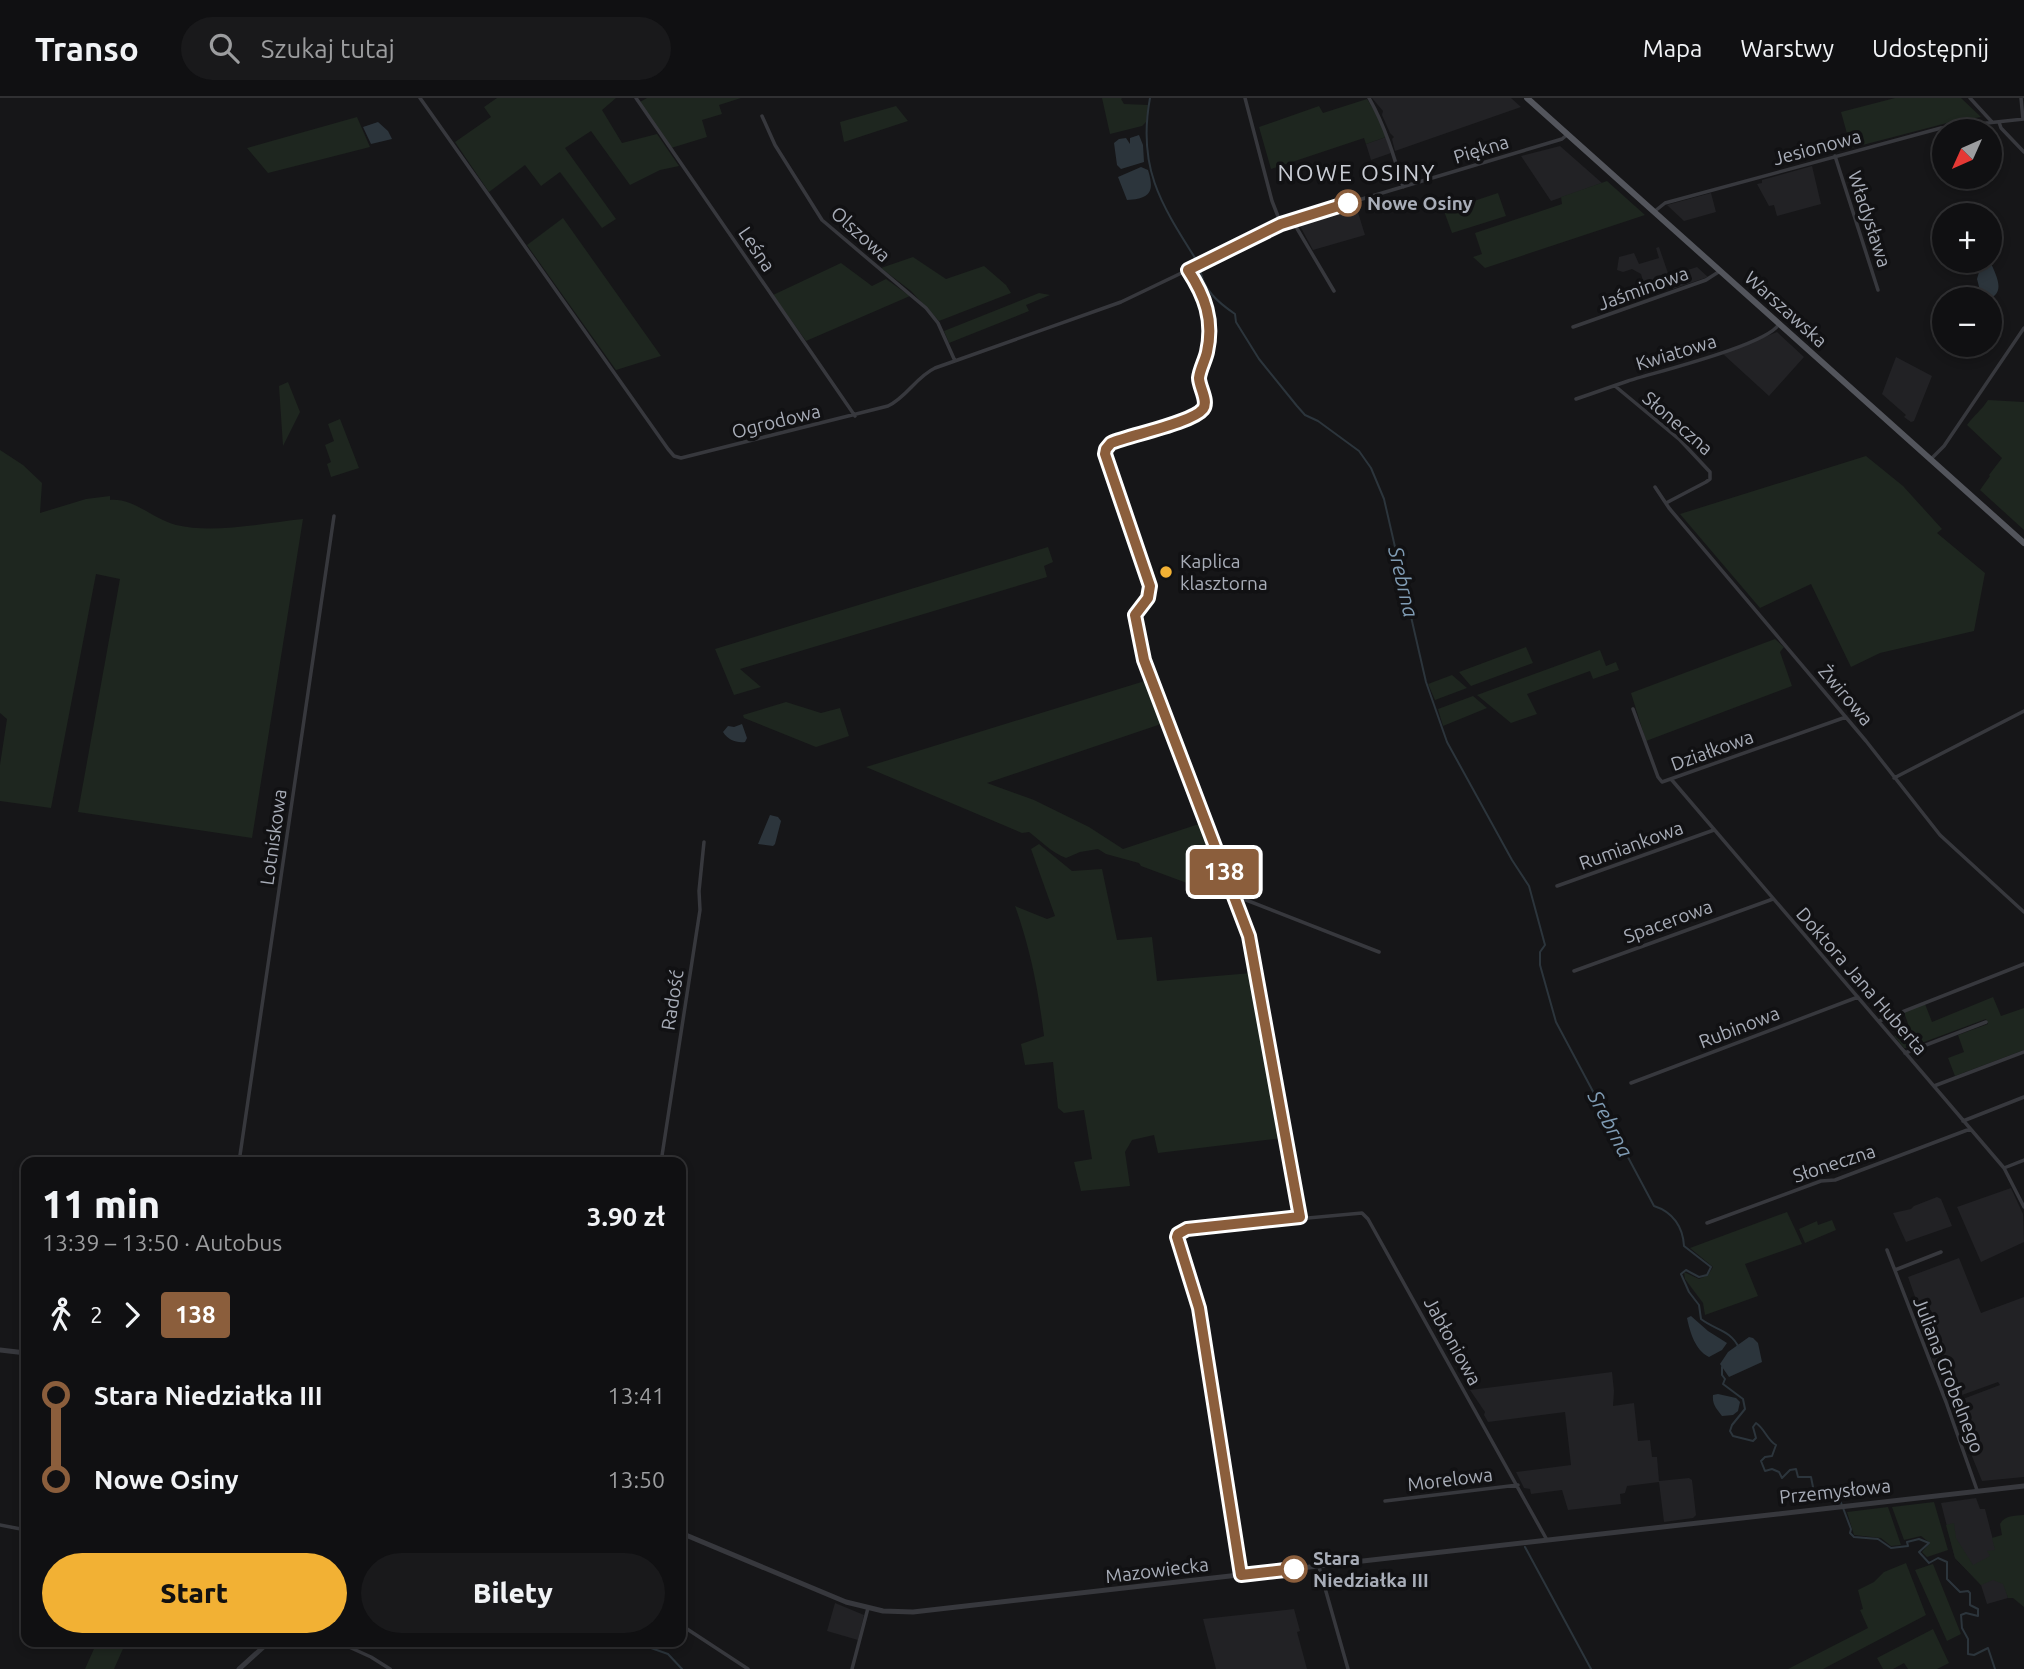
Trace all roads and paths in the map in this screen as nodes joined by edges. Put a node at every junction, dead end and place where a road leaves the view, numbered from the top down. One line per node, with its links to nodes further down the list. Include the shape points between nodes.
1 (420, 98): 31 (street, Ogrodowa, via 674,456 688,457)
2 (636, 98): 31 (street, Leśna)
3 (1245, 98): 20 (street)
4 (1369, 98): 17 (street, via 1381,119)
5 (1527, 98): 14 (main road, Warszawska)
6 (1970, 98): 9 (street)
7 (2021, 98): 10 (street)
8 (762, 116): 28 (street, Olszowa, via 822,220 926,308)
9 (1989, 119)
10 (2023, 119): 11 (street, Jesionowa)
11 (2002, 121)
12 (2002, 129): 15 (street)
13 (1932, 130): 16 (street, Jesionowa)
14 (1568, 134): 17 (street, Piękna); 18 (main road, Warszawska)
15 (2024, 152)
16 (1835, 156): 18 (street, Jesionowa, via 1665,203); 23 (street, Władysława)
17 (1403, 187): 19 (street, Piękna)
18 (1654, 212): 22 (main road, Warszawska)
19 (1292, 220): 20 (street, Piękna); 24 (street)
20 (1281, 224): 21 (street, Ogrodowa)
21 (1188, 270): 28 (street, Ogrodowa, via 1121,302); 45 (street, via 1207,310 1208,348 1199,379 1204,407 1179,421 1111,443 1105,457 1150,586 1148,598 1135,615 1144,660)
22 (1720, 271): 25 (main road, Warszawska); 26 (street, Jaśminowa)
23 (1878, 290)
24 (1334, 291)
25 (1779, 324): 29 (street, Kwiatowa, via 1744,345); 32 (main road, Warszawska)
26 (1573, 327)
27 (2024, 328): 32 (street)
28 (955, 361): 31 (street, Ogrodowa, via 927,372 897,401)
29 (1615, 386): 30 (street, Kwiatowa); 34 (street, Słoneczna, via 1680,440 1710,472 1706,482)
30 (1576, 399)
31 (855, 416)
32 (1930, 460): 36 (main road, Warszawska)
33 (1656, 487): 34 (street, Żwirowa)
34 (1666, 503): 39 (street, Żwirowa)
35 (334, 516): 61 (street, Lotniskowa)
36 (2024, 543)
37 (1633, 709): 41 (street, Działkowa, via 1658,777 1662,782)
38 (2024, 711): 40 (street)
39 (1846, 717): 40 (street, Żwirowa); 41 (street, Działkowa)
40 (1895, 778): 47 (street, Żwirowa, via 1940,835)
41 (1671, 779): 42 (street, Doktora Jana Huberta)
42 (1714, 830): 44 (street, Rumiankowa); 46 (street, Doktora Jana Huberta)
43 (704, 842): 62 (street, Radość, via 700,909)
44 (1557, 886)
45 (1235, 899): 48 (street); 66 (street, via 1252,950)
46 (1773, 899): 50 (street, Spacerowa); 51 (street, Doktora Jana Huberta)
47 (2024, 912)
48 (1379, 952)
49 (2024, 964): 52 (street)
50 (1574, 971)
51 (1858, 997): 52 (street, Doktora Jana Huberta); 56 (street, Rubinowa)
52 (1879, 1021): 55 (street, Doktora Jana Huberta)
53 (1986, 1022): 55 (street)
54 (2024, 1052): 57 (street)
55 (1905, 1053): 57 (street, Doktora Jana Huberta)
56 (1631, 1083)
57 (1934, 1086): 59 (street, Doktora Jana Huberta)
58 (2024, 1097): 59 (street)
59 (1963, 1121): 60 (street, Doktora Jana Huberta)
60 (1970, 1129): 64 (street, Doktora Jana Huberta); 67 (street, Słoneczna)
61 (240, 1157)
62 (662, 1157)
63 (2024, 1160): 64 (street)
64 (2004, 1168): 65 (street, Doktora Jana Huberta)
65 (2024, 1207)
66 (1300, 1217): 73 (street, Jabłoniowa, via 1355,1212 1368,1219); 83 (street, Jabłoniowa, via 1187,1229 1177,1237 1199,1308)
67 (1707, 1223)
68 (1887, 1250): 70 (street, Juliana Grobelnego)
69 (1941, 1252): 70 (street)
70 (1895, 1270): 75 (street, Juliana Grobelnego)
71 (0, 1350): 72 (street)
72 (21, 1352)
73 (1518, 1485): 76 (street, Morelowa); 81 (street, Jabłoniowa)
74 (2024, 1486): 75 (street, Przemysłowa)
75 (1978, 1491): 78 (street, Przemysłowa)
76 (1385, 1501)
77 (0, 1525): 79 (street)
78 (1650, 1528): 81 (street, Mazowiecka)
79 (21, 1529)
80 (686, 1535): 84 (street, Mazowiecka)
81 (1547, 1540): 82 (street, Mazowiecka)
82 (1319, 1566): 83 (street, Mazowiecka); 92 (street)
83 (1241, 1575): 84 (street, Mazowiecka, via 931,1610)
84 (869, 1608): 91 (street)
85 (686, 1628): 90 (street)
86 (263, 1647): 88 (street)
87 (349, 1647): 89 (street)
88 (239, 1669)
89 (390, 1669)
90 (748, 1669)
91 (852, 1669)
92 (1348, 1669)

